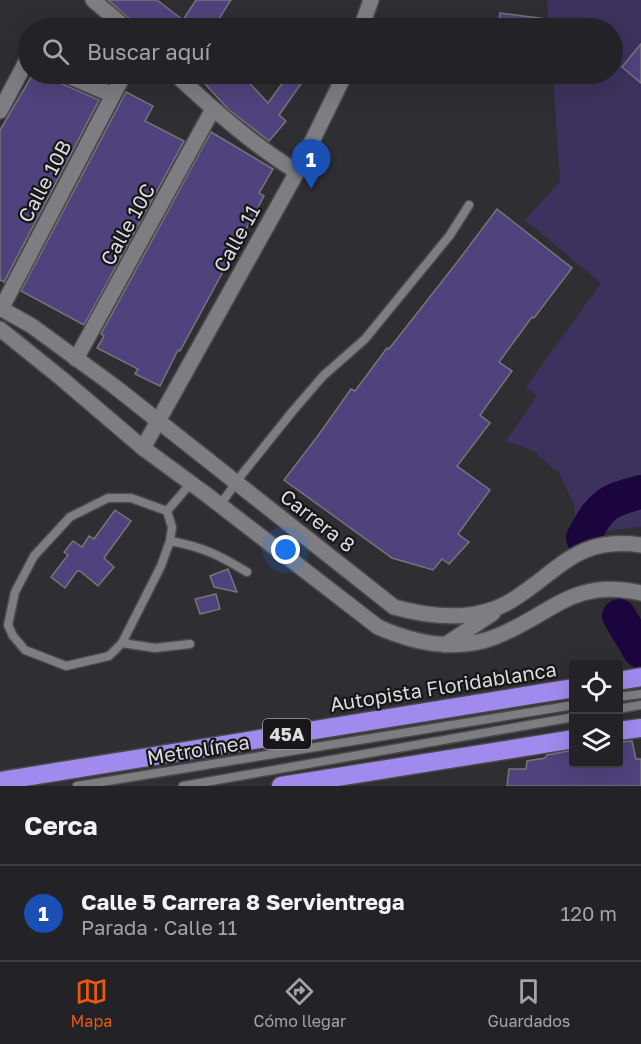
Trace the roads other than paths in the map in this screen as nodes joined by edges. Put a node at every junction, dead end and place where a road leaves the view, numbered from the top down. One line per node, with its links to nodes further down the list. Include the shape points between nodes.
1 (93, 0): 3 (main road)
2 (371, 0): 4 (main road)
3 (114, 18)
4 (365, 18)
5 (18, 77): 12 (main road)
6 (88, 84): 10 (main road)
7 (119, 84): 10 (main road, Calle 10B)
8 (186, 84): 11 (main road)
9 (340, 84): 13 (main road, Calle 11)
10 (114, 95): 15 (main road, Calle 10B)
11 (213, 109): 13 (main road); 17 (main road, Calle 10C)
12 (0, 111)
13 (297, 172): 18 (main road, Calle 11)
14 (469, 205): 21 (lane, via 450,235 365,339 323,376)
15 (1, 308): 17 (main road, Carrera 8)
16 (0, 329): 19 (main road)
17 (76, 359): 18 (main road, Carrera 8)
18 (159, 420): 19 (main road, Calle 11); 21 (main road, Carrera 8)
19 (143, 448): 20 (main road)
20 (191, 483): 22 (main road); 23 (lane)
21 (236, 483): 22 (lane); 28 (main road, Carrera 8, via 394,607 451,617 481,612)
22 (220, 506): 31 (main road, via 378,627 416,641)
23 (167, 511): 24 (lane); 29 (lane, via 131,498 108,498 70,517 34,556 15,592 8,625 25,650 66,666 109,657)
24 (170, 540): 26 (lane, via 206,549); 29 (lane)
25 (641, 545): 28 (main road, Carrera 8, via 613,543 588,549 565,560)
26 (247, 572)
27 (641, 593): 31 (main road, via 610,589 587,592 566,598 494,638)
28 (513, 600): 31 (main road)
29 (122, 643): 30 (lane, via 155,648)
30 (190, 644)
31 (445, 645)
32 (569, 689): 40 (highway, Autopista Floridablanca / 45A)
33 (640, 705): 35 (lane)
34 (569, 706): 41 (lane, Metrolínea)
35 (623, 708)
36 (569, 718): 42 (lane, Metrolínea)
37 (641, 728): 38 (highway)
38 (623, 730)
39 (569, 740): 43 (highway)
40 (0, 781)
41 (77, 786)
42 (183, 786)
43 (281, 786)

